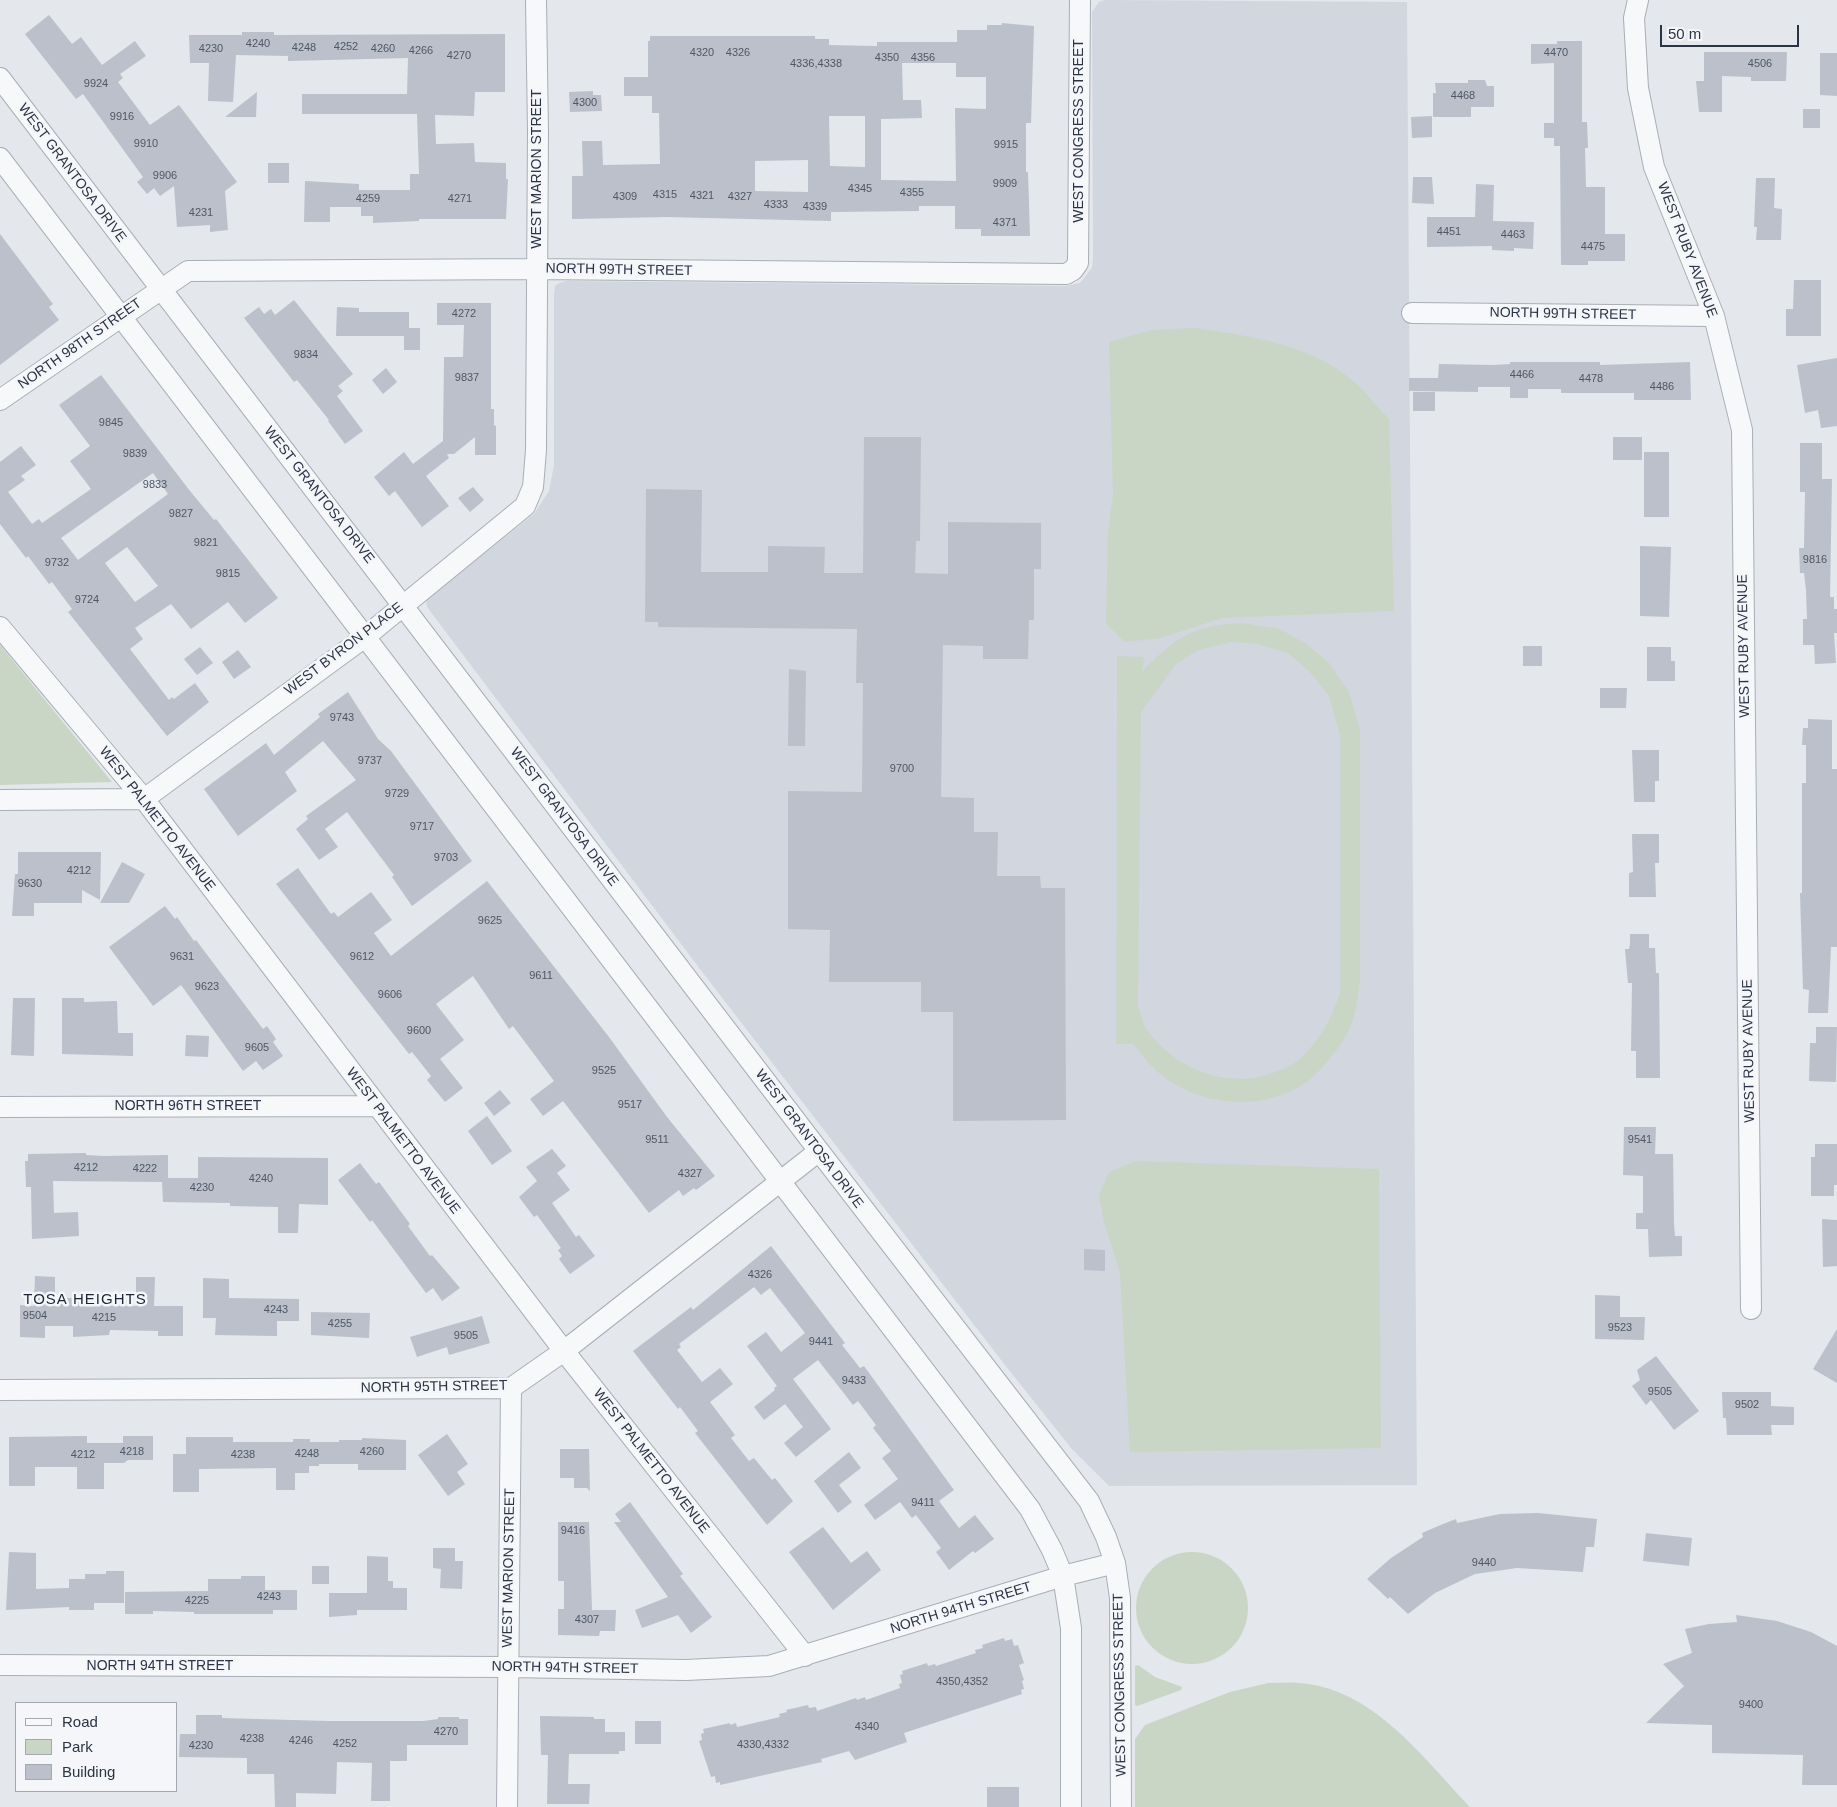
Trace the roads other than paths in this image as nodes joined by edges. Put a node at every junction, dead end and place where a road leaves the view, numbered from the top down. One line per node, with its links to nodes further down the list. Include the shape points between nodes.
1 (536, 0): 7 (street, WEST MARION STREET)
2 (1080, 0): 6 (street, WEST CONGRESS STREET)
3 (1638, 0): 11 (street, WEST RUBY AVENUE, via 1634,18 1638,88 1654,167)
4 (0, 78): 8 (street, WEST GRANTOSA DRIVE)
5 (0, 158): 10 (street)
6 (1078, 263): 7 (street, NORTH 99TH STREET, via 1066,274)
7 (536, 269): 8 (street, NORTH 99TH STREET, via 188,270); 13 (street, WEST MARION STREET)
8 (160, 288): 10 (street, NORTH 98TH STREET); 14 (street, WEST GRANTOSA DRIVE)
9 (1412, 313): 11 (street, NORTH 99TH STREET)
10 (121, 316): 12 (street, NORTH 98TH STREET); 16 (street)
11 (1714, 316): 23 (street, WEST RUBY AVENUE, via 1742,430)
12 (0, 400)
13 (533, 487): 14 (street, WEST BYRON PLACE, via 525,506)
14 (403, 605): 16 (street, WEST BYRON PLACE); 21 (street, WEST GRANTOSA DRIVE)
15 (0, 627): 17 (street, WEST PALMETTO AVENUE)
16 (364, 637): 17 (street, WEST BYRON PLACE); 22 (street)
17 (144, 798): 18 (street); 19 (street, WEST PALMETTO AVENUE)
18 (0, 800)
19 (376, 1106): 20 (street, NORTH 96TH STREET); 24 (street, WEST PALMETTO AVENUE)
20 (0, 1107)
21 (819, 1152): 22 (street, NORTH 95TH STREET); 27 (street, WEST GRANTOSA DRIVE, via 1089,1501)
22 (780, 1182): 24 (street, NORTH 95TH STREET); 28 (street, via 1030,1509)
23 (1752, 1309)
24 (564, 1351): 25 (street, NORTH 95TH STREET); 29 (street, WEST PALMETTO AVENUE)
25 (511, 1388): 26 (street, NORTH 95TH STREET); 31 (street, WEST MARION STREET)
26 (0, 1390)
27 (1115, 1563): 28 (street, NORTH 94TH STREET); 34 (street, WEST CONGRESS STREET, via 1122,1632)
28 (1063, 1576): 29 (street, NORTH 94TH STREET); 33 (street, via 1070,1628)
29 (805, 1656): 31 (street, NORTH 94TH STREET, via 769,1666 686,1670)
30 (0, 1665): 31 (street, NORTH 94TH STREET)
31 (507, 1667): 32 (street, WEST MARION STREET)
32 (507, 1807)
33 (1071, 1807)
34 (1121, 1807)

